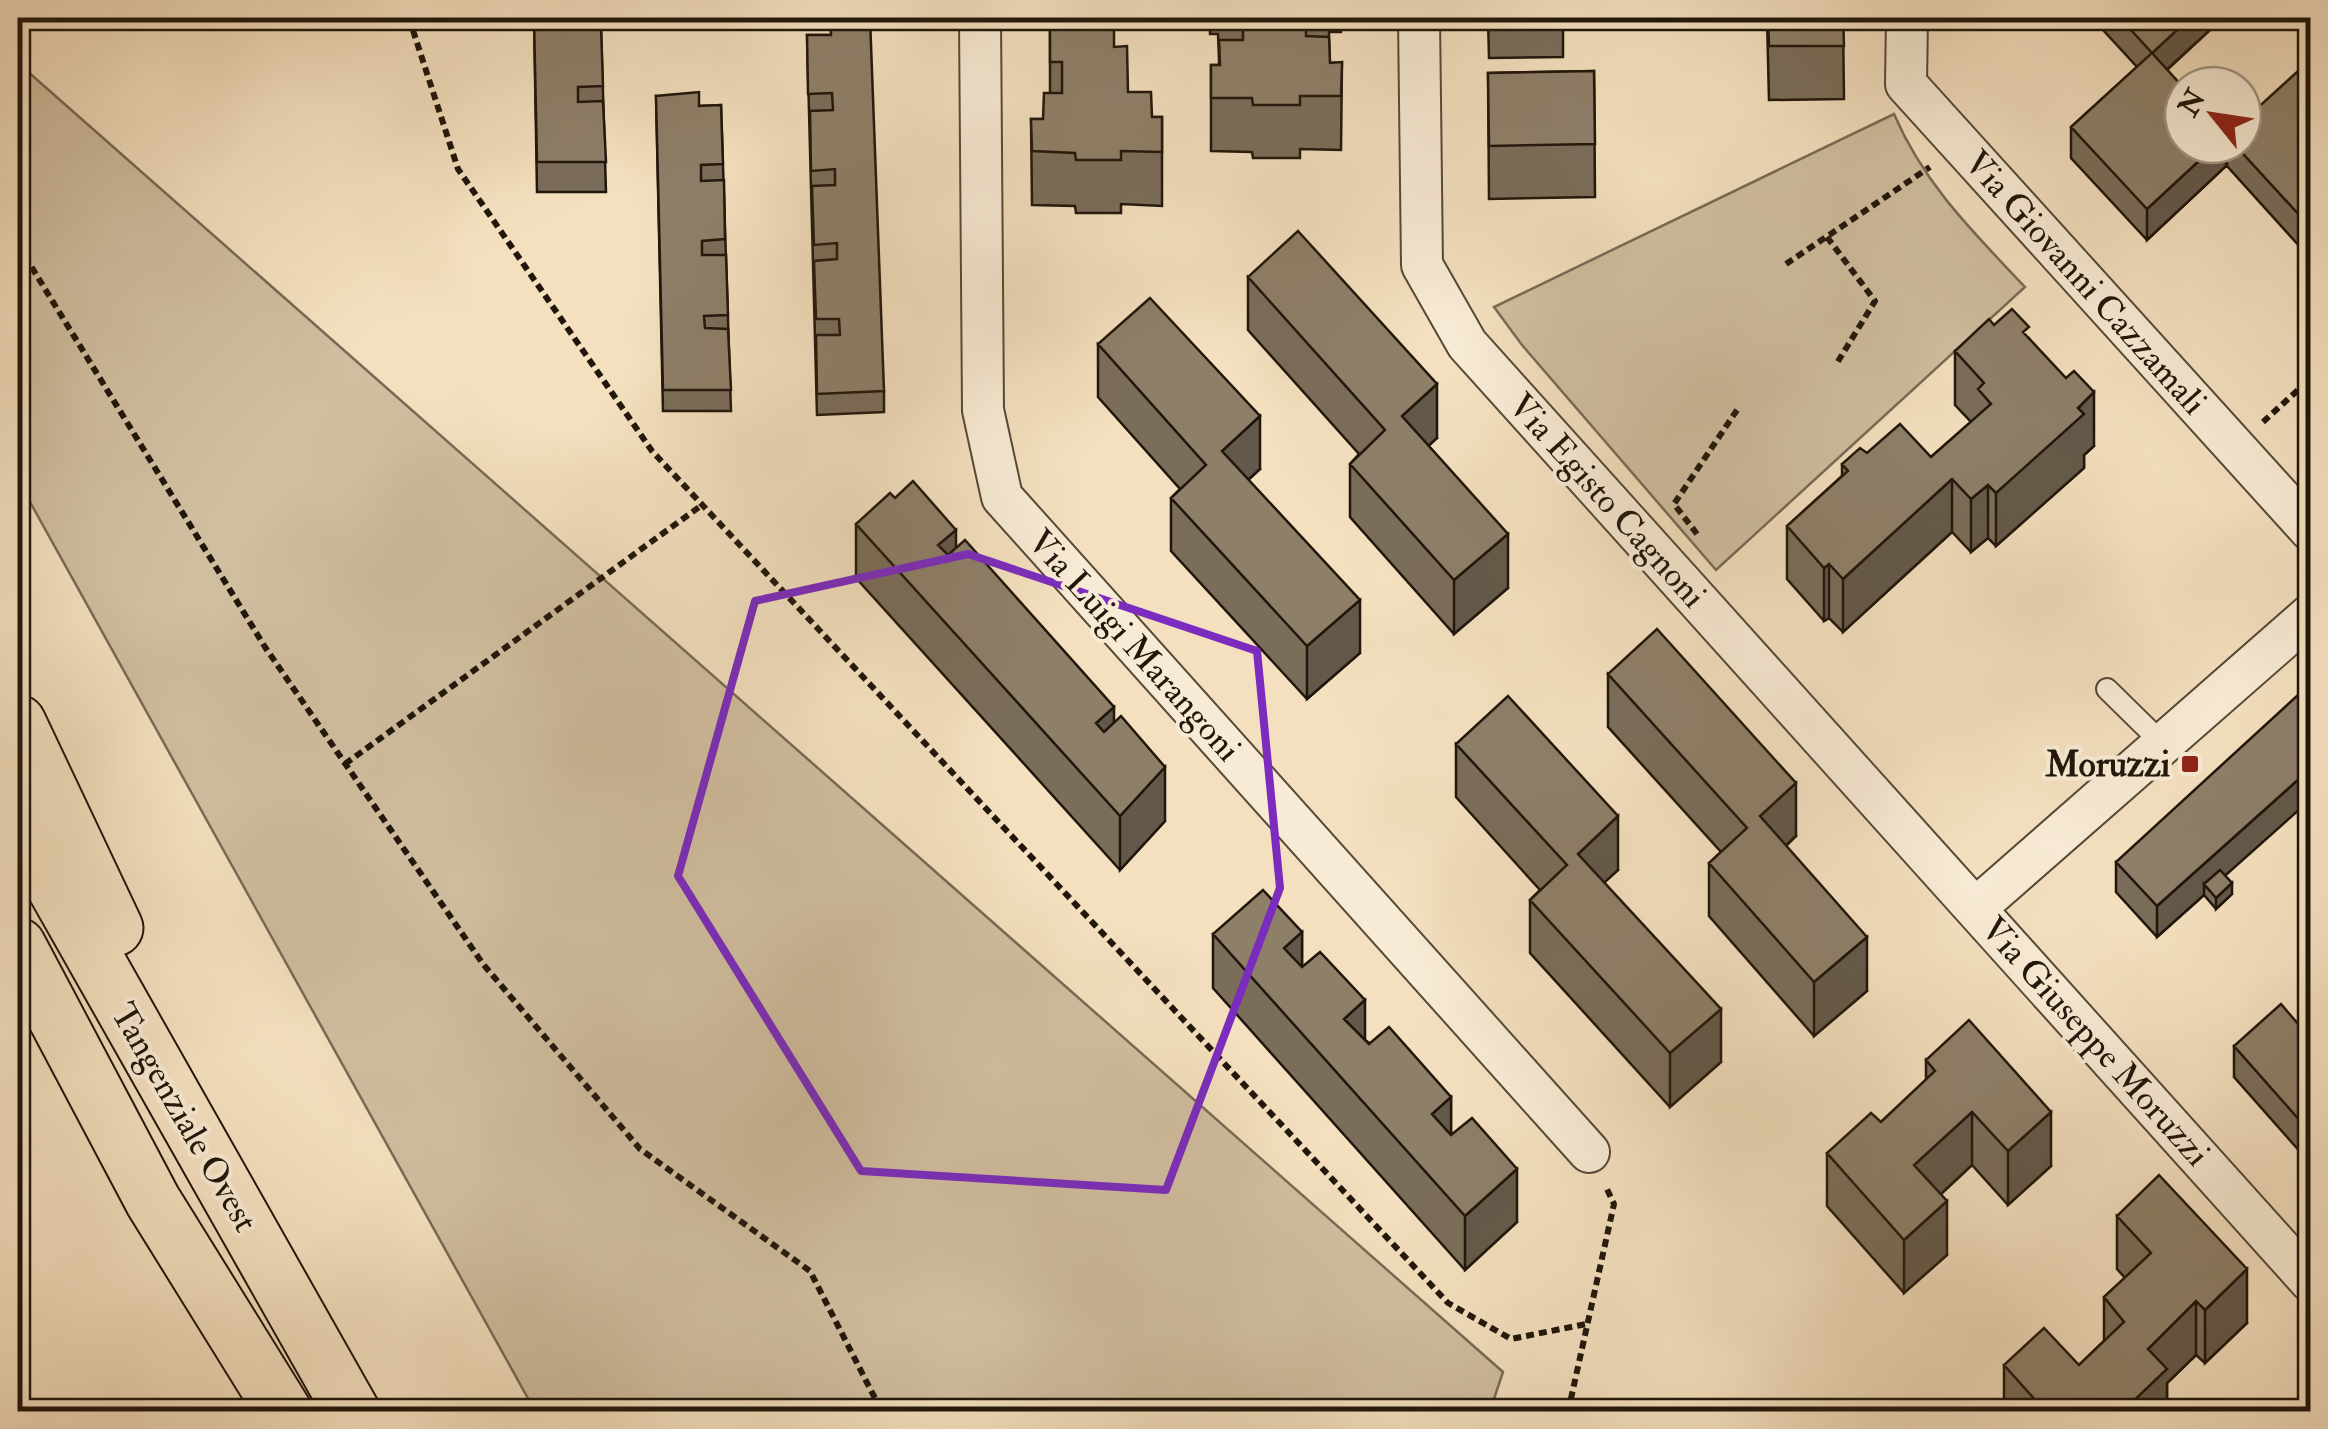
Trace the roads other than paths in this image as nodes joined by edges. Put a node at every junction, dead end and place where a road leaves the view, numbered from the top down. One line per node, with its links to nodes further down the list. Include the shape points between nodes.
1 (980, 18): 13 (street, Via Luigi Marangoni, via 983,410 1002,497)
2 (1419, 18): 10 (street, Via Egisto Cagnoni, via 1422,265 1467,344)
3 (1907, 18): 4 (street, Via Giovanni Cazzamali, via 1906,84)
4 (2310, 530)
5 (2310, 615): 8 (street, Via Giuseppe Moruzzi)
6 (2108, 689): 8 (lane)
7 (18, 723): 16 (highway)
8 (2164, 744): 10 (street, Via Giuseppe Moruzzi)
9 (18, 822): 16 (highway, Tangenziale Ovest)
10 (1977, 907): 15 (street, Via Giuseppe Moruzzi)
11 (18, 946): 14 (highway, Tangenziale Ovest)
12 (18, 996): 14 (highway)
13 (1589, 1152)
14 (153, 1201): 17 (highway, Tangenziale Ovest)
15 (2310, 1281)
16 (302, 1324): 18 (highway, Tangenziale Ovest)
17 (284, 1412)
18 (352, 1412)

